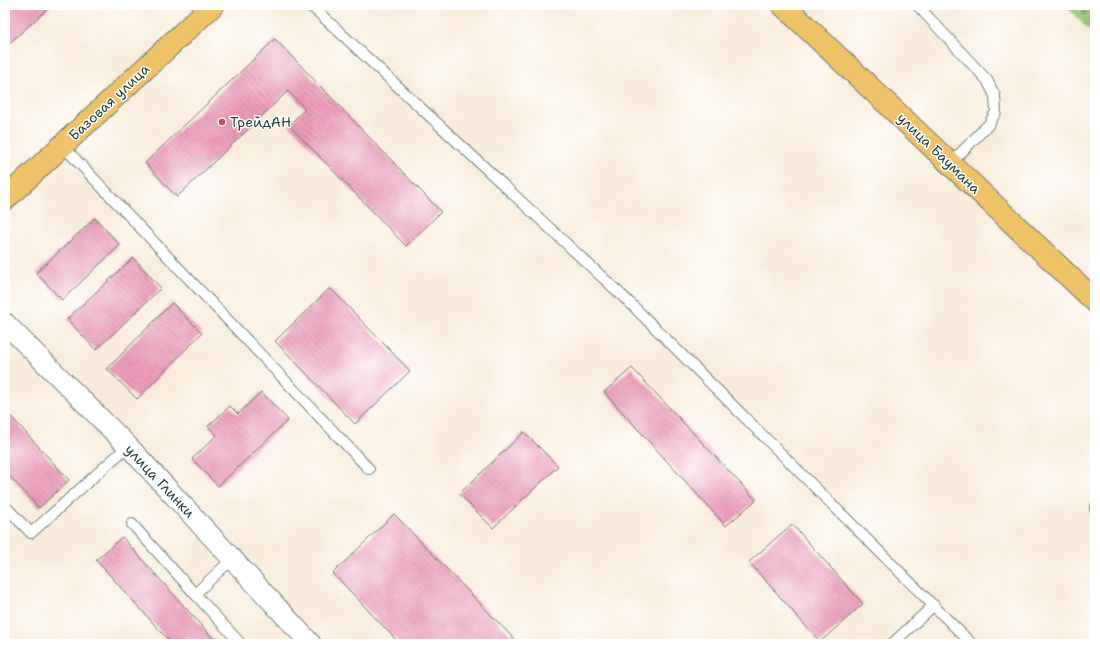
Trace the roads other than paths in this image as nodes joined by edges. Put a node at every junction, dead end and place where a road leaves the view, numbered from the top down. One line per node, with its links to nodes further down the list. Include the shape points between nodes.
1 (212, 5): 6 (main road, Базовая улица)
2 (309, 5): 5 (lane)
3 (783, 5): 7 (main road, улица Баумана)
4 (917, 5): 7 (lane, via 987,80 995,96 996,112 989,124)
5 (321, 8): 17 (lane, via 631,304)
6 (62, 145): 8 (main road, Базовая улица); 12 (lane)
7 (950, 164): 9 (main road, улица Баумана)
8 (5, 199)
9 (1095, 302)
10 (5, 323): 11 (street, улица Глинки)
11 (128, 446): 13 (lane, via 31,534); 15 (street, улица Глинки)
12 (369, 469)
13 (5, 506)
14 (132, 524): 16 (lane)
15 (232, 559): 16 (lane); 19 (street, улица Глинки)
16 (195, 594): 18 (lane)
17 (934, 605): 20 (lane); 21 (lane)
18 (241, 644)
19 (310, 644)
20 (892, 644)
21 (972, 644)

